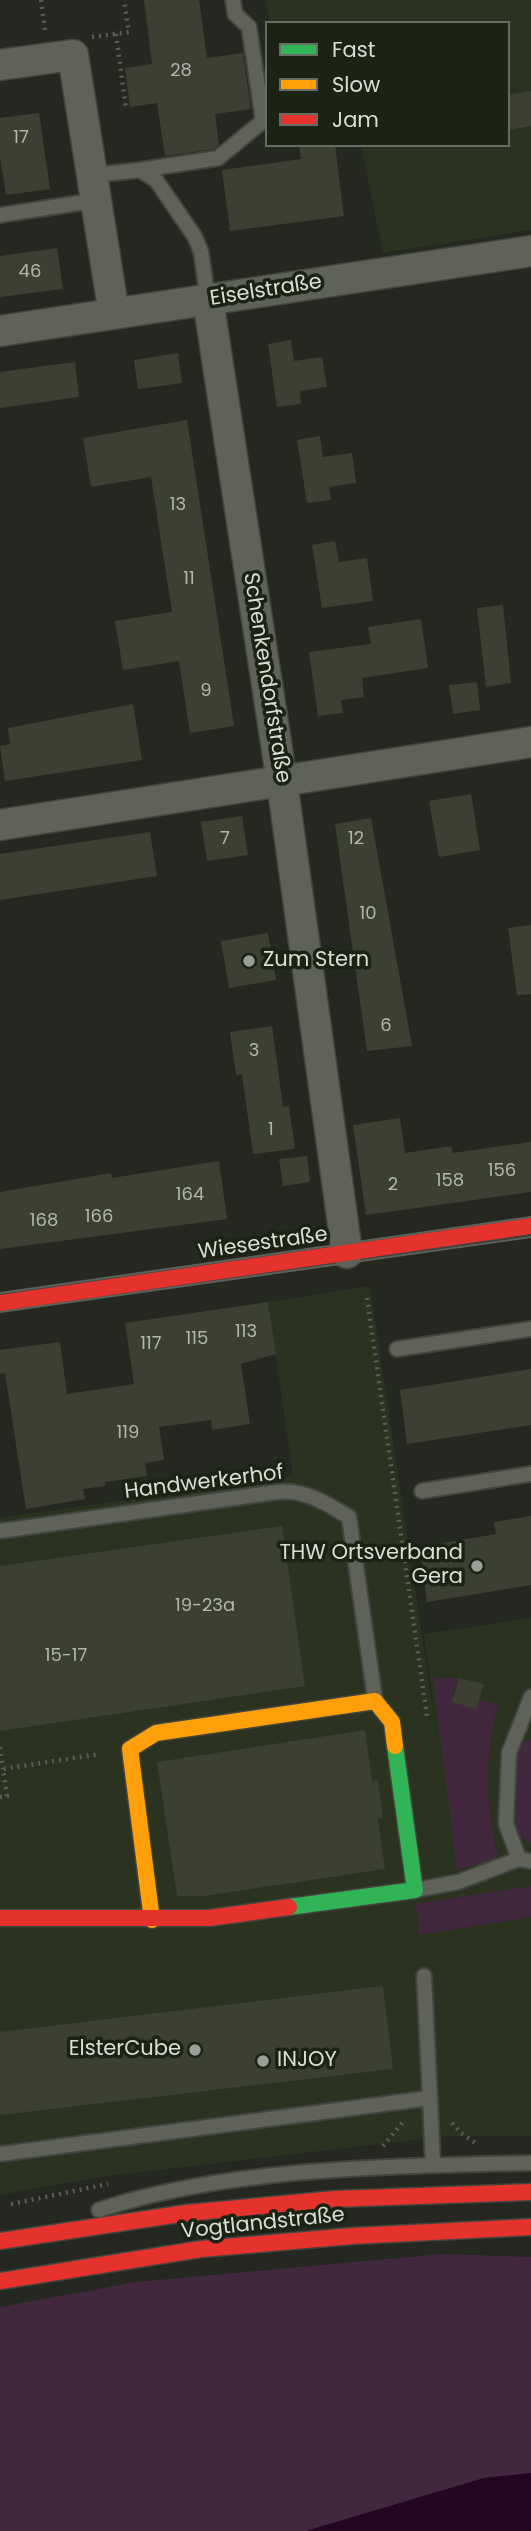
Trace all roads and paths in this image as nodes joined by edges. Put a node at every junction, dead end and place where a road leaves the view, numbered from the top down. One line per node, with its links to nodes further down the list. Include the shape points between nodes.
1 (124, 0): 3 (path, via 129,32)
2 (233, 0): 7 (lane, via 235,14 249,27 263,121 218,159)
3 (116, 34): 4 (path); 6 (path)
4 (83, 39)
5 (0, 65): 8 (street, via 73,55)
6 (126, 109)
7 (140, 170): 8 (lane); 11 (lane, Schenkendorfstraße, via 156,180 195,237)
8 (96, 188): 9 (lane); 12 (street)
9 (0, 215)
10 (531, 251): 11 (street, Eiselstraße)
11 (208, 300): 12 (street, Eiselstraße); 15 (street, Schenkendorfstraße)
12 (114, 314): 13 (street, Eiselstraße)
13 (0, 331)
14 (531, 742): 15 (street)
15 (282, 782): 16 (street); 18 (street, Schenkendorfstraße)
16 (0, 825)
17 (531, 1226): 18 (street, Wiesestraße)
18 (347, 1253): 20 (street, Wiesestraße)
19 (367, 1298): 28 (path)
20 (0, 1303)
21 (531, 1329): 22 (lane)
22 (397, 1349)
23 (531, 1474): 24 (lane)
24 (422, 1491)
25 (0, 1531): 27 (lane, Handwerkerhof, via 277,1492 321,1499 349,1517)
26 (531, 1697): 29 (lane)
27 (375, 1701): 31 (street, via 156,1733); 35 (street, Handwerkerhof, via 392,1722)
28 (427, 1720)
29 (526, 1722): 34 (lane, via 509,1752 506,1824)
30 (0, 1746): 32 (path)
31 (130, 1749): 32 (path); 37 (street)
32 (3, 1769): 33 (path, via 6,1796)
33 (0, 1797)
34 (525, 1860): 35 (lane, via 458,1882)
35 (415, 1890): 37 (street, via 209,1918)
36 (0, 1918): 37 (street)
37 (152, 1920)
38 (424, 1976): 39 (lane)
39 (430, 2098): 40 (lane); 42 (lane)
40 (0, 2154)
41 (531, 2163): 42 (lane)
42 (433, 2165): 45 (lane, via 219,2182 130,2199)
43 (531, 2192): 45 (street, Vogtlandstraße, via 335,2199 186,2213)
44 (531, 2227): 46 (street, Vogtlandstraße, via 201,2249)
45 (3, 2240)
46 (0, 2281)

